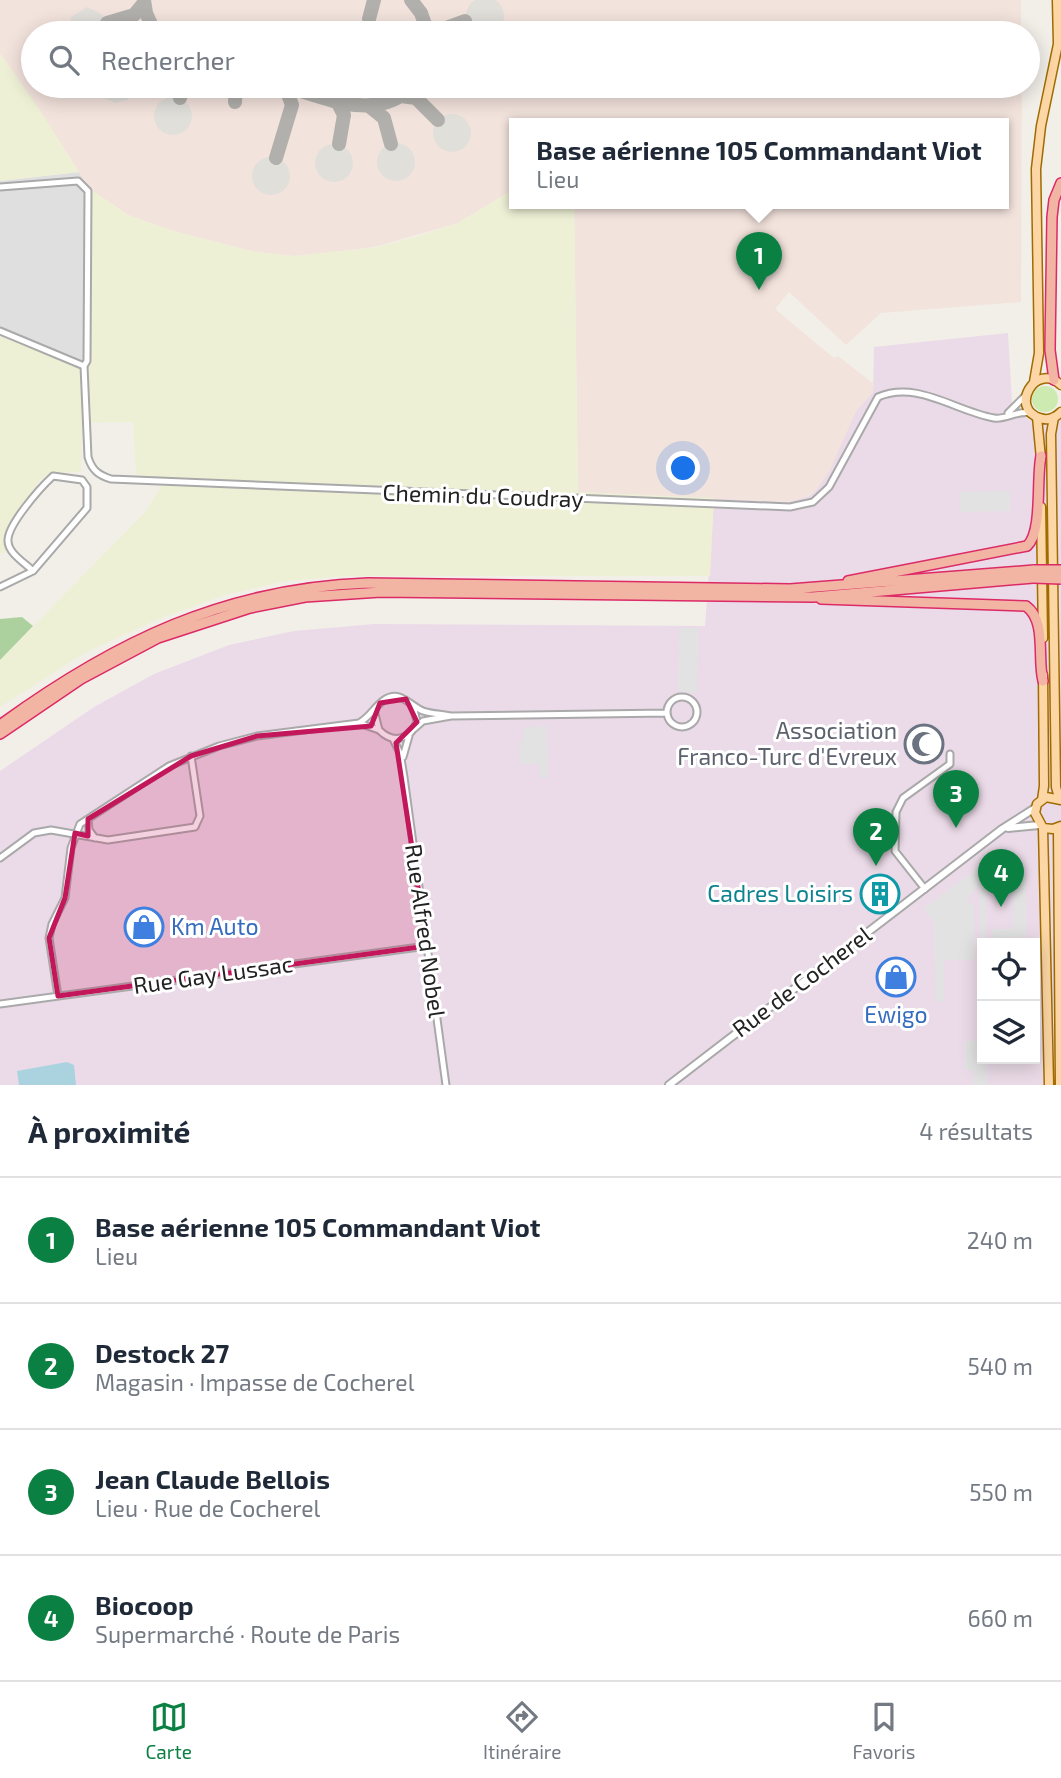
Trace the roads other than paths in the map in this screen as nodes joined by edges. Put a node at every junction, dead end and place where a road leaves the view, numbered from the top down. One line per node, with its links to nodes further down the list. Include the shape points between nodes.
1 (1057, 0): 6 (main road, via 1058,44 1036,169 1039,353)
2 (1061, 183): 7 (highway, via 1052,217 1049,350)
3 (0, 187): 5 (street, Chemin du Coudray, via 78,181 88,191)
4 (0, 331): 5 (street)
5 (84, 366): 9 (street, Chemin du Coudray, via 88,457 91,468 111,479 790,507 814,502 829,487 878,397 906,390 995,418)
6 (1034, 382): 7 (main road, via 1044,378); 8 (main road)
7 (1059, 383)
8 (1026, 396): 9 (street); 10 (main road)
9 (1006, 415): 10 (street, Chemin du Coudray, via 1021,411)
10 (1034, 415): 11 (main road); 12 (main road)
11 (1058, 415): 34 (main road, via 1051,434 1056,787)
12 (1041, 456): 18 (highway, via 1036,534 1023,548); 20 (main road)
13 (1061, 570): 15 (highway, bridge)
14 (33, 571): 14 (street, via 12,551 8,540 12,528 53,476 82,480 87,487 87,508); 17 (street)
15 (1034, 574): 16 (highway, bridge); 18 (highway); 19 (highway)
16 (1061, 579)
17 (0, 587)
18 (790, 589): 25 (highway, via 368,583 302,587 245,599 153,631 66,678)
19 (813, 597): 20 (highway, via 831,602 1026,606 1038,620); 29 (highway, via 381,592 279,601 214,618 132,650 81,678)
20 (1043, 681): 35 (main road)
21 (413, 705): 22 (street, via 393,697); 24 (street); 28 (street, via 417,718)
22 (376, 709): 26 (street); 27 (street)
23 (667, 713): 23 (street, via 670,721 681,727 693,722 696,713 691,700 682,697 670,704); 24 (street)
24 (451, 716): 28 (street, via 423,720)
25 (2, 723)
26 (359, 723): 27 (street); 32 (street, via 257,737)
27 (379, 730): 30 (street)
28 (412, 731): 30 (street); 33 (street, Rue Alfred Nobel, via 403,747)
29 (0, 734)
30 (393, 739): 33 (street, Rue Alfred Nobel)
31 (950, 754): 44 (street, via 950,764 903,798 896,812 895,851)
32 (191, 756): 37 (street, via 153,775); 42 (street, via 200,816 195,827)
33 (404, 777): 45 (street, Rue Alfred Nobel)
34 (1060, 799): 35 (main road)
35 (1042, 800): 36 (main road)
36 (1035, 808): 38 (main road); 40 (street, Rue de Cocherel)
37 (88, 819): 41 (street); 42 (street)
38 (1041, 826): 39 (main road); 40 (street); 50 (main road)
39 (1060, 827): 51 (main road)
40 (1002, 829): 44 (street, Rue de Cocherel)
41 (75, 832): 42 (street); 43 (street, via 34,833); 46 (street, via 65,898 49,938)
42 (95, 838)
43 (0, 858)
44 (925, 889): 49 (street, Rue de Cocherel)
45 (427, 946): 46 (street, Rue Gay Lussac); 48 (street, Rue Alfred Nobel)
46 (58, 996): 47 (street, Rue Gay Lussac)
47 (0, 1004)
48 (446, 1085)
49 (669, 1085)
50 (1049, 1085)
51 (1060, 1085)

